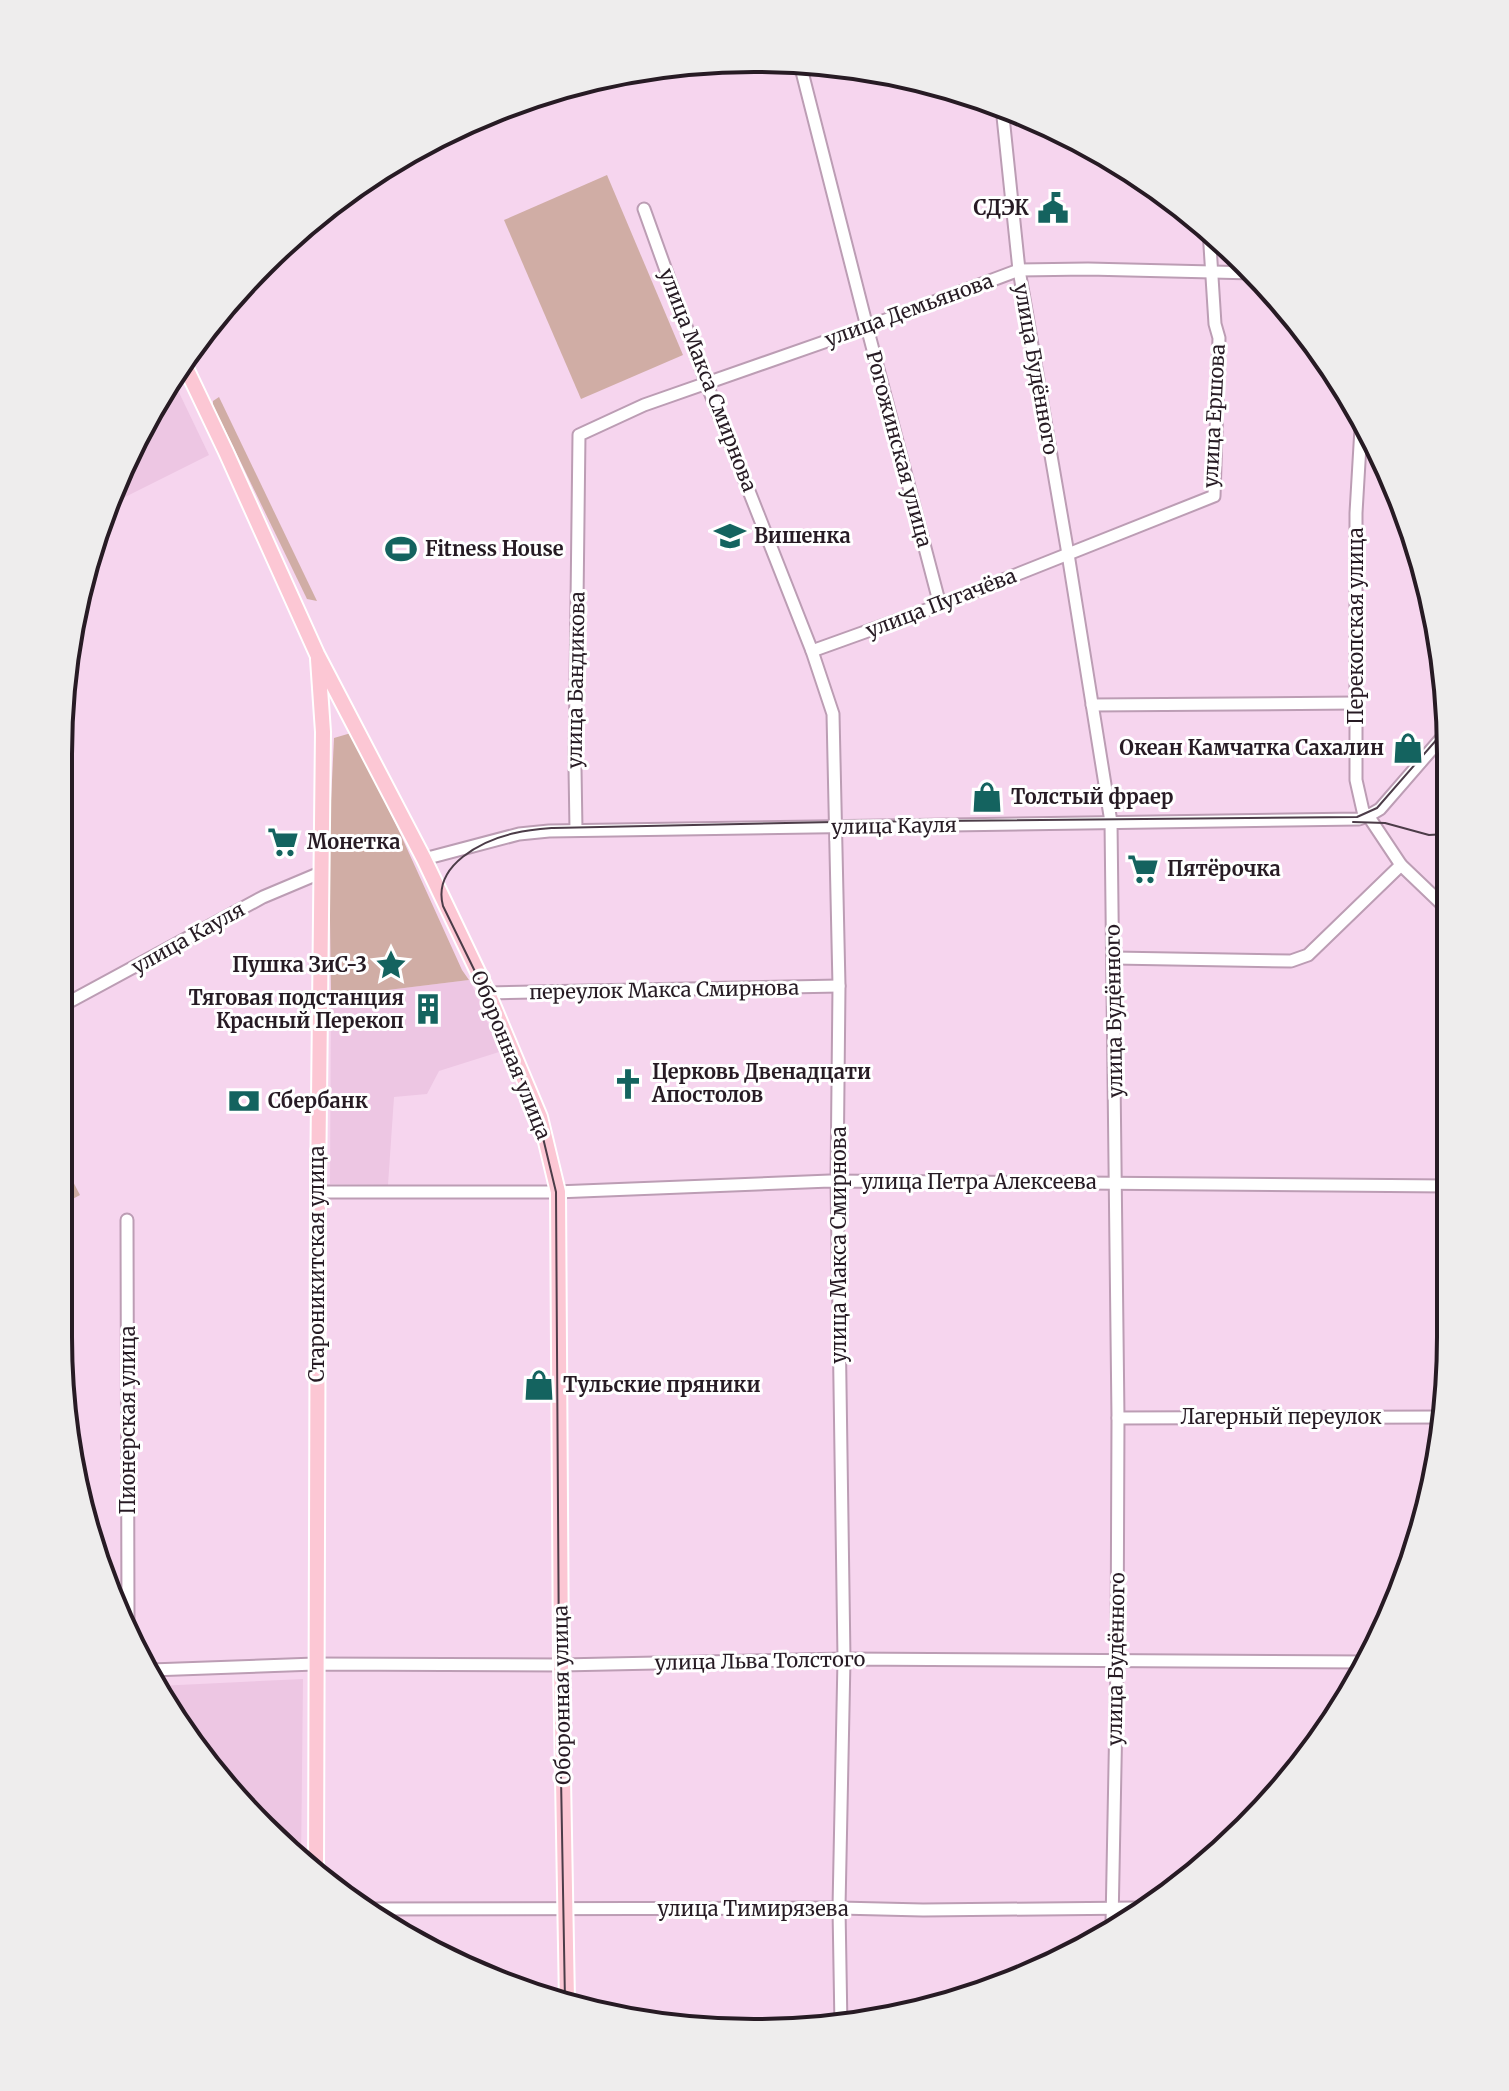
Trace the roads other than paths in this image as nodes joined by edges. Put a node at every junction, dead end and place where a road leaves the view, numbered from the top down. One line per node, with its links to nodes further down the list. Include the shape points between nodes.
1 (802, 73): 8 (street, Рогожинская улица)
2 (1003, 119): 5 (street, улица Будённого)
3 (644, 209): 10 (street, улица Макса Смирнова)
4 (1210, 246): 6 (street, улица Ершова)
5 (1019, 270): 6 (street, улица Демьянова); 8 (street, улица Демьянова); 13 (street, улица Будённого)
6 (1211, 271): 7 (street, улица Демьянова); 13 (street, улица Ершова, via 1219,338 1214,496)
7 (1237, 272)
8 (867, 327): 10 (street, улица Демьянова); 14 (street, Рогожинская улица)
9 (188, 373): 16 (main road, Оборонная улица)
10 (706, 382): 11 (street, улица Демьянова); 15 (street, улица Макса Смирнова)
11 (579, 435): 25 (street, улица Бандикова)
12 (1360, 440): 17 (street, Перекопская улица)
13 (1068, 554): 14 (street, улица Пугачёва); 18 (street, улица Будённого)
14 (940, 605): 15 (street, улица Пугачёва)
15 (812, 651): 24 (street, улица Макса Смирнова, via 833,714)
16 (317, 654): 19 (main road, Оборонная улица); 20 (main road, Староникитская улица)
17 (1356, 703): 18 (street); 22 (street, Перекопская улица, via 1356,780 1363,811)
18 (1092, 705): 23 (street, улица Будённого)
19 (356, 727): 20 (main road, via 336,725); 26 (main road, Оборонная улица)
20 (323, 732): 28 (main road, Староникитская улица)
21 (1437, 744): 22 (street)
22 (1370, 818): 23 (street, улица Кауля); 27 (street)
23 (1111, 822): 24 (street, улица Кауля); 30 (street, улица Будённого)
24 (835, 827): 25 (street, улица Кауля); 31 (street, улица Макса Смирнова)
25 (576, 830): 26 (street, улица Кауля, via 519,834)
26 (424, 859): 32 (main road, Оборонная улица)
27 (1401, 865): 29 (street); 30 (street, via 1300,959)
28 (320, 873): 33 (street, улица Кауля, via 263,897); 37 (main road, Староникитская улица)
29 (1437, 899)
30 (1114, 958): 35 (street, улица Будённого)
31 (839, 986): 32 (street, переулок Макса Смирнова); 34 (street, улица Макса Смирнова)
32 (488, 993): 38 (main road, Оборонная улица, via 540,1117)
33 (72, 1000)
34 (837, 1181): 35 (street, улица Петра Алексеева); 38 (street, улица Петра Алексеева); 43 (street, улица Макса Смирнова)
35 (1116, 1183): 36 (street, улица Петра Алексеева); 41 (street, улица Будённого)
36 (1437, 1186)
37 (318, 1192): 38 (street, улица Петра Алексеева); 46 (main road, Староникитская улица)
38 (558, 1192): 47 (main road, Оборонная улица)
39 (127, 1220): 42 (street, Пионерская улица)
40 (1432, 1417): 41 (street, Лагерный переулок)
41 (1118, 1418): 44 (street, улица Будённого)
42 (128, 1607)
43 (844, 1659): 44 (street, улица Льва Толстого); 47 (street, улица Льва Толстого); 50 (street, улица Макса Смирнова)
44 (1117, 1661): 45 (street, улица Льва Толстого); 51 (street, улица Будённого)
45 (1354, 1662)
46 (315, 1664): 47 (street, улица Льва Толстого); 48 (street, улица Льва Толстого); 49 (main road, Староникитская улица)
47 (561, 1665): 54 (main road, Оборонная улица)
48 (159, 1670)
49 (316, 1860)
50 (839, 1908): 51 (street, улица Тимирязева); 54 (street, улица Тимирязева); 57 (street, улица Макса Смирнова)
51 (1111, 1908): 52 (street, улица Тимирязева); 55 (street, улица Будённого)
52 (1128, 1908)
53 (383, 1909): 54 (street, улица Тимирязева)
54 (566, 1910): 56 (main road, Оборонная улица)
55 (1112, 1918)
56 (567, 1993)
57 (841, 2013)

